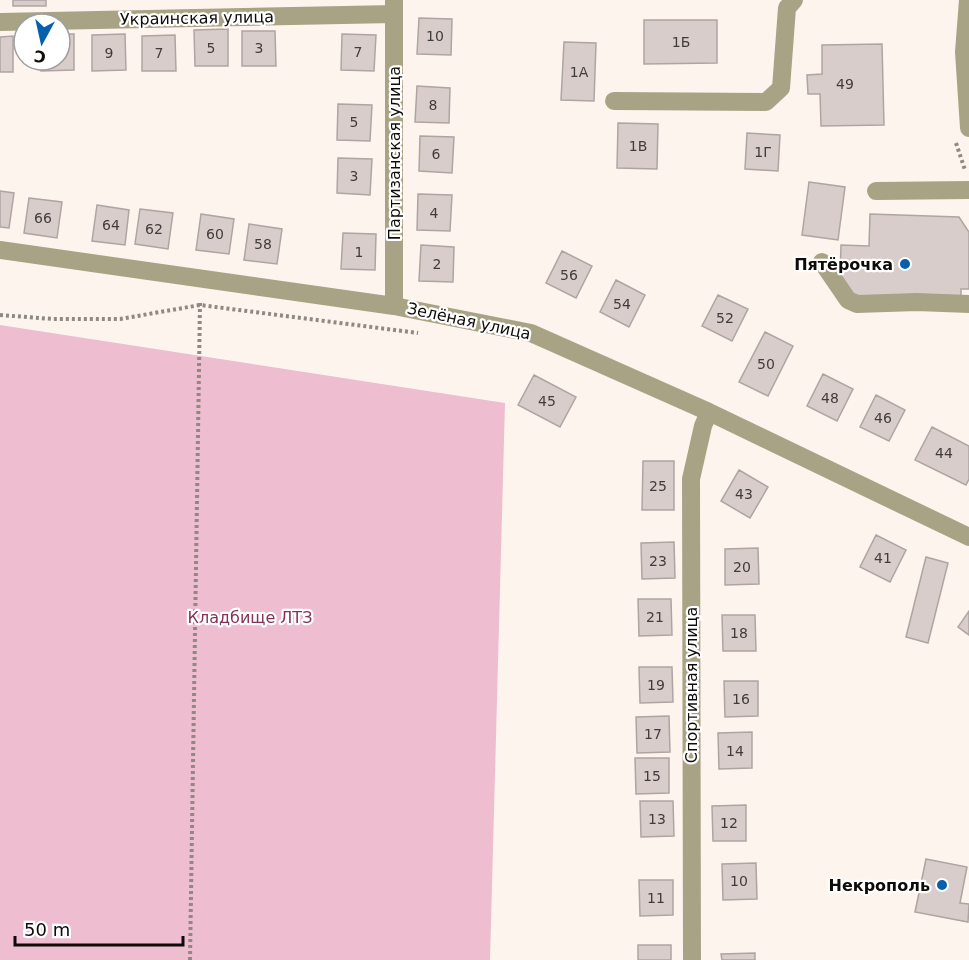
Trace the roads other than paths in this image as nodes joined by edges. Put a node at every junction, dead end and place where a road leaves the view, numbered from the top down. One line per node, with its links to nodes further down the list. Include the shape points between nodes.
1 (794, 0): 5 (street, via 787,8 781,88 766,102)
2 (968, 0): 6 (street, via 964,52)
3 (394, 7): 4 (street, Украинская улица); 12 (street, Партизанская улица)
4 (0, 22)
5 (614, 101)
6 (969, 128)
7 (969, 190): 8 (street)
8 (876, 191)
9 (0, 250): 12 (street, Зелёная улица)
10 (822, 262): 11 (street, via 848,300 857,304)
11 (969, 304)
12 (394, 306): 13 (street, Зелёная улица, via 531,333)
13 (710, 412): 14 (street, Зелёная улица); 15 (street, Спортивная улица, via 691,478)
14 (969, 537)
15 (692, 960)

